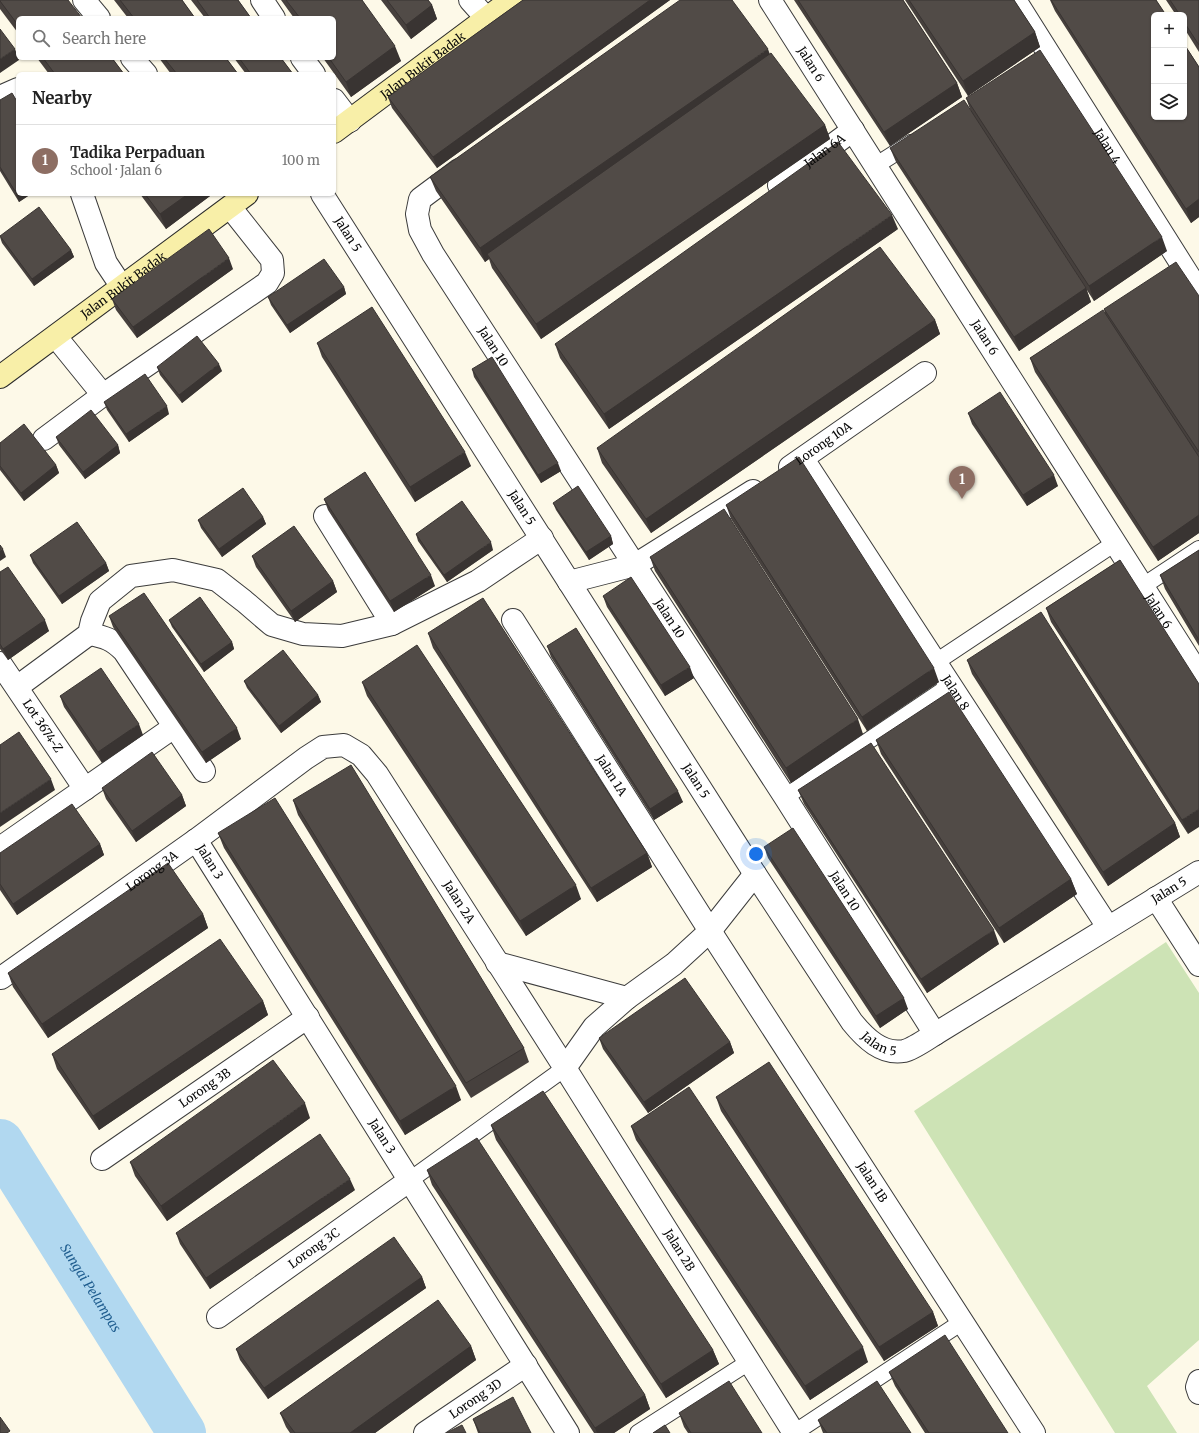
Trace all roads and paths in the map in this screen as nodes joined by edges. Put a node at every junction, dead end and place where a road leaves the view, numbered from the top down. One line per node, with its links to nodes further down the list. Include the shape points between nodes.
1 (84, 0): 7 (street)
2 (262, 0): 8 (street)
3 (470, 0): 9 (street)
4 (512, 0): 9 (main road, Jalan Bukit Badak)
5 (770, 0): 18 (street, Jalan 6)
6 (1017, 1): 27 (street, Jalan 4, via 1042,59)
7 (97, 16)
8 (273, 16)
9 (487, 19): 17 (main road, Jalan Bukit Badak)
10 (134, 60): 12 (street)
11 (304, 60): 13 (street)
12 (144, 72)
13 (312, 72)
14 (16, 90): 15 (street)
15 (0, 97)
16 (336, 106): 17 (street)
17 (342, 126)
18 (853, 130): 21 (street, Jalan 6); 24 (street, Jalan 6A)
19 (922, 136): 21 (lane)
20 (477, 157): 38 (street, Jalan 10, via 420,199 417,214 420,230 433,254)
21 (876, 166): 36 (street, Jalan 6)
22 (83, 196): 26 (street, via 106,263)
23 (323, 196): 35 (street, Jalan 5)
24 (763, 196)
25 (242, 197): 26 (main road, Jalan Bukit Badak); 31 (street, via 272,260 273,273 267,283)
26 (122, 287): 28 (main road, Jalan Bukit Badak)
27 (1199, 292)
28 (56, 337): 30 (main road, Jalan Bukit Badak); 31 (street)
29 (925, 373): 33 (street, Lorong 10A)
30 (0, 377)
31 (103, 395): 32 (street)
32 (44, 439)
33 (803, 459): 38 (street, Lorong 10A); 44 (street, Jalan 8)
34 (325, 516): 42 (street)
35 (542, 538): 39 (street, Jalan 5); 42 (street, via 478,581)
36 (1115, 543): 40 (street, Jalan 6); 44 (lane)
37 (1199, 549): 40 (lane)
38 (635, 565): 39 (street, Lorong 10A); 53 (street, Jalan 10)
39 (569, 582): 57 (street, Jalan 5)
40 (1143, 586): 46 (street, Jalan 6)
41 (513, 620): 60 (street, Jalan 1A)
42 (392, 624): 43 (street, via 342,636 303,634 272,625 217,580 173,570 131,576 100,601)
43 (89, 634): 48 (street); 49 (street, via 116,642)
44 (936, 662): 47 (street, Jalan 8)
45 (0, 664): 48 (street, Lot 3674-Z)
46 (1199, 675)
47 (951, 685): 53 (lane); 59 (street, Jalan 8)
48 (16, 687): 52 (street, Lot 3674-Z)
49 (174, 727): 51 (street); 52 (street)
50 (344, 745): 54 (street, Lorong 3A, via 323,747); 61 (street, Jalan 2A, via 361,755 377,774)
51 (204, 771)
52 (85, 789): 55 (street)
53 (785, 797): 66 (street, Jalan 10)
54 (196, 840): 63 (street, Lorong 3A); 65 (street, Jalan 3)
55 (0, 848)
56 (1199, 872): 58 (street, Jalan 5)
57 (755, 874): 60 (street); 66 (street, Jalan 5, via 865,1038 890,1051 905,1051)
58 (1156, 898): 59 (street, Jalan 5); 62 (street)
59 (1108, 927): 66 (street, Jalan 5)
60 (710, 931): 64 (street, via 674,964); 71 (street, Jalan 1B)
61 (497, 963): 64 (street); 67 (street, Jalan 2A)
62 (1199, 965)
63 (1, 978)
64 (627, 998): 67 (street, via 594,1026)
65 (308, 1017): 68 (street, Lorong 3B); 69 (street, Jalan 3)
66 (934, 1034)
67 (564, 1068): 69 (lane); 72 (street, Jalan 2B)
68 (102, 1159)
69 (410, 1180): 70 (street, Lorong 3C); 73 (street, Jalan 3)
70 (218, 1317)
71 (962, 1322): 79 (lane); 80 (street, Jalan 1B)
72 (749, 1362): 78 (lane); 79 (street, Jalan 2B)
73 (526, 1365): 76 (street, Lorong 3D); 77 (street, Jalan 3)
74 (1199, 1380): 75 (street)
75 (1199, 1393)
76 (426, 1433)
77 (568, 1433)
78 (638, 1433)
79 (794, 1433)
80 (1034, 1433)

